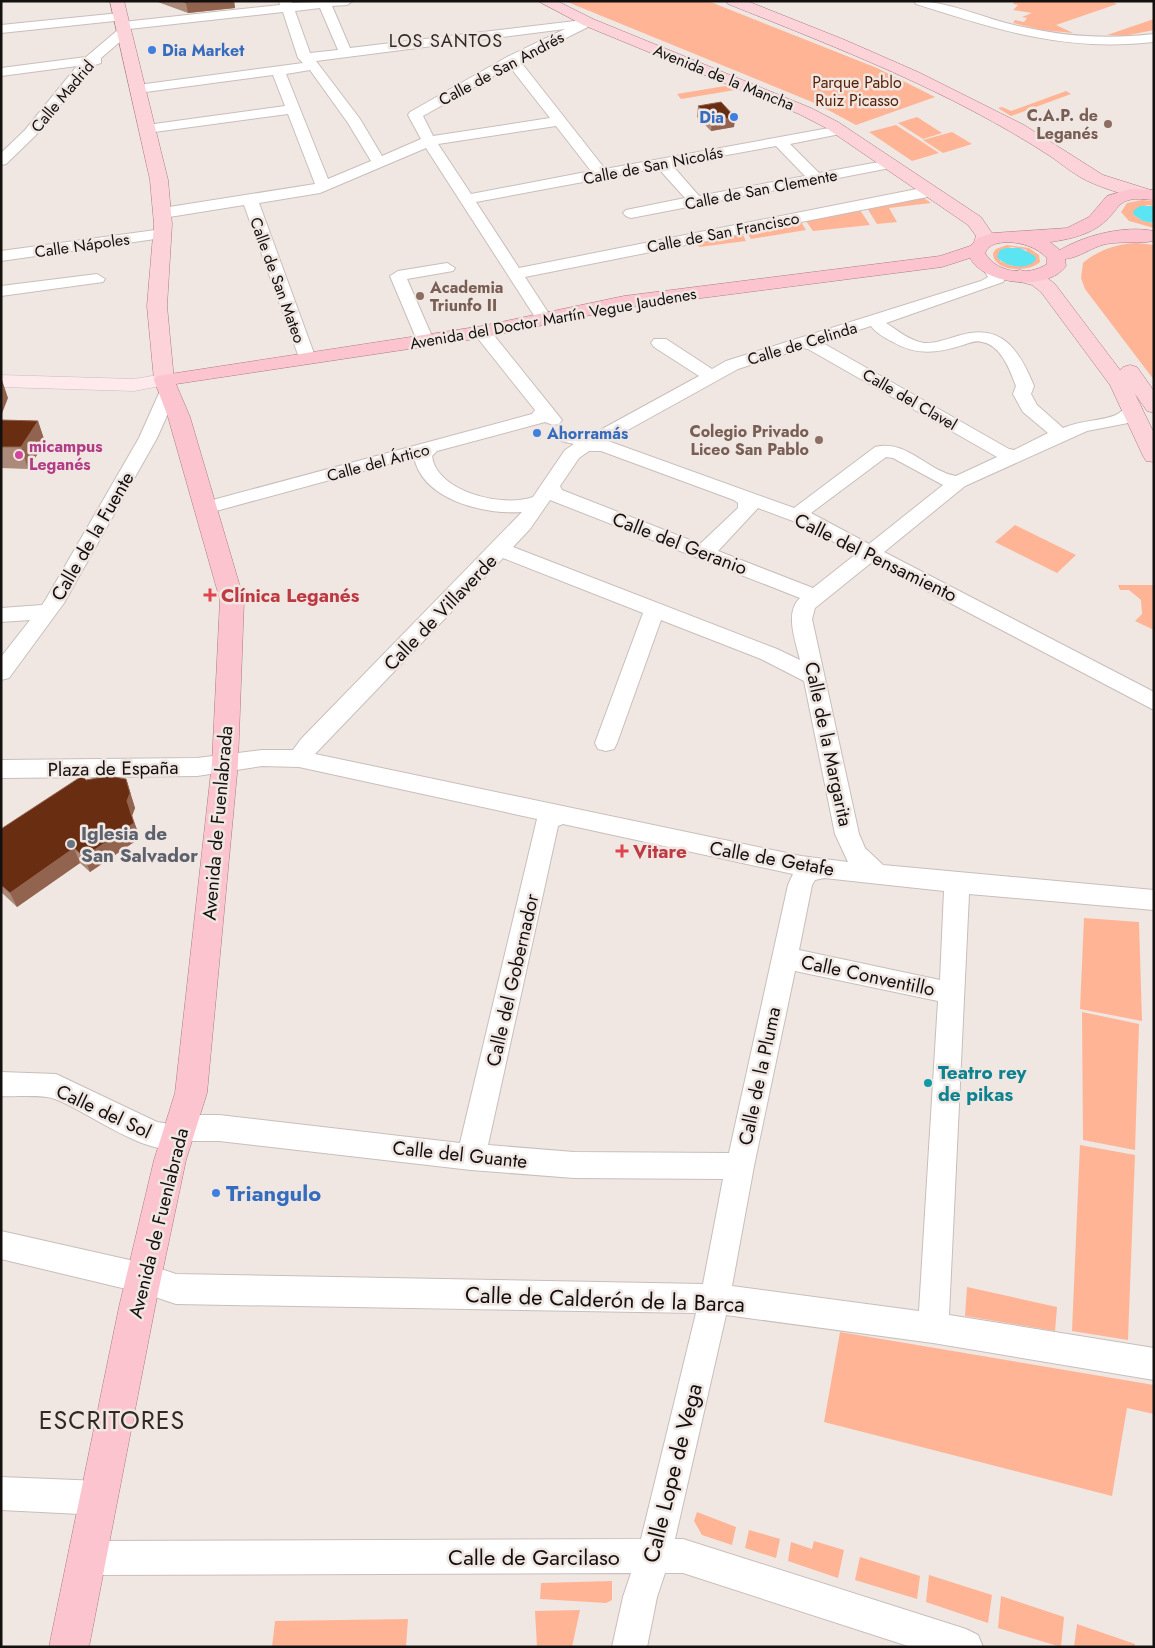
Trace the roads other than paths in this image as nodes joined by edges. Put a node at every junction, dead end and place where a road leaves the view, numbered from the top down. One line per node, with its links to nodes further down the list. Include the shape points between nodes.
1 (346, 1): 5 (street)
2 (545, 1): 8 (main road, Avenida de la Mancha)
3 (733, 1): 34 (main road, via 840,42 913,75 1018,128 1098,179)
4 (920, 1): 11 (street, via 1052,39 1124,44)
5 (324, 2): 6 (street); 13 (street)
6 (286, 5): 7 (street); 15 (street)
7 (121, 19): 9 (street); 12 (main road, Avenida de Fuenlabrada); 16 (street, Calle Madrid)
8 (588, 22): 10 (street, Calle de San Andrés); 23 (main road, Avenida de la Mancha, via 751,87)
9 (1, 29)
10 (558, 30): 13 (street); 14 (street, Calle de San Andrés)
11 (1154, 38)
12 (128, 50): 16 (street); 19 (main road, Avenida de Fuenlabrada)
13 (346, 53): 15 (street)
14 (512, 60): 21 (street); 24 (street, Calle de San Andrés, via 415,114)
15 (310, 62): 17 (street); 27 (street, via 355,122)
16 (87, 63): 18 (street); 26 (street, Calle Madrid, via 30,134)
17 (278, 71): 19 (street); 20 (street)
18 (1, 72)
19 (138, 89): 22 (main road, Avenida de Fuenlabrada)
20 (294, 110): 22 (street); 32 (street)
21 (559, 121): 24 (street); 30 (street)
22 (147, 128): 39 (main road, Avenida de Fuenlabrada)
23 (840, 130): 25 (street, Calle de San Nicolás); 29 (main road, Avenida de la Mancha)
24 (429, 141): 27 (street); 35 (street)
25 (779, 141): 28 (street, Calle de San Nicolás); 31 (street)
26 (1, 161)
27 (379, 162): 32 (street)
28 (662, 163): 30 (street, Calle de San Nicolás); 37 (street)
29 (890, 164): 31 (street, Calle de San Clemente); 33 (main road, Avenida de la Mancha)
30 (601, 174): 35 (street, Calle de San Nicolás)
31 (815, 178): 37 (street, Calle de San Clemente)
32 (324, 187): 36 (street)
33 (932, 191): 44 (main road, Avenida de la Mancha, via 975,221 985,236); 50 (street, Calle de San Francisco)
34 (1152, 195): 38 (highway, Avenida del Doctor Martín Vegue Jaudenes, via 1119,197)
35 (466, 199): 50 (street)
36 (250, 200): 39 (street); 60 (street, Calle de San Mateo)
37 (696, 201): 40 (street, Calle de San Clemente)
38 (1106, 210): 42 (highway, via 1108,217 1120,227); 43 (highway, Avenida del Doctor Martín Vegue Jaudenes, via 1094,222 1073,232 1050,237)
39 (163, 213): 41 (main road, Avenida de Fuenlabrada)
40 (631, 213)
41 (162, 234): 45 (street, Calle Nápoles); 63 (main road, Avenida de Fuenlabrada, via 157,306)
42 (1152, 236): 47 (highway, via 1125,236 1095,242 1068,253)
43 (1020, 237): 44 (highway, Avenida del Doctor Martín Vegue Jaudenes, via 1002,237); 47 (highway, via 1045,246 1054,254)
44 (980, 246): 46 (highway, Avenida del Doctor Martín Vegue Jaudenes); 49 (highway, via 980,261)
45 (1, 256)
46 (942, 261): 49 (highway, Avenida del Doctor Martín Vegue Jaudenes); 54 (highway, Avenida del Doctor Martín Vegue Jaudenes, via 624,302)
47 (1058, 265): 51 (highway, via 1039,275); 64 (main road, via 1063,284)
48 (447, 268): 57 (street, via 398,276)
49 (990, 269): 51 (highway, Avenida del Doctor Martín Vegue Jaudenes); 55 (street, Calle de Celinda, via 997,278 987,284)
50 (515, 274): 54 (street)
51 (1020, 276): 66 (main road, via 1039,281 1048,288 1117,380)
52 (97, 279): 53 (street)
53 (1, 291)
54 (543, 317): 56 (highway, Avenida del Doctor Martín Vegue Jaudenes)
55 (882, 318): 59 (street, Calle de Celinda); 67 (street, via 877,322 879,326 906,343 925,350 976,336 993,340 1015,361 1025,386 1022,397 1030,409 1055,430 1057,433)
56 (482, 332): 57 (highway, Avenida del Doctor Martín Vegue Jaudenes); 65 (street)
57 (425, 341): 60 (highway, Avenida del Doctor Martín Vegue Jaudenes)
58 (660, 343): 61 (street)
59 (803, 343): 61 (street, Calle de Celinda, via 732,365); 70 (street, Calle del Clavel, via 812,344 1003,453)
60 (307, 359): 63 (highway, Avenida del Doctor Martín Vegue Jaudenes)
61 (711, 376): 68 (street, Calle de Celinda)
62 (1, 381): 63 (main road)
63 (167, 386): 75 (highway, Avenida de Fuenlabrada); 82 (street, Calle de la Fuente, via 148,438)
64 (1154, 407)
65 (544, 408): 68 (street); 69 (street, Calle del Ártico, via 544,414 531,420)
66 (1133, 409): 67 (street, Calle de la Margarita, via 1122,419 1089,424); 71 (main road)
67 (1053, 439): 70 (street, Calle de la Margarita)
68 (590, 443): 73 (street, Calle de Villaverde); 74 (street, Calle del Pensamiento)
69 (430, 448): 73 (street, via 424,452 423,459 447,491 510,507 529,506); 75 (street, Calle del Ártico)
70 (1017, 456): 72 (street, Calle de la Margarita)
71 (1154, 456)
72 (958, 482): 76 (street, via 943,479 895,452 882,451 802,510 801,515); 79 (street, Calle de la Margarita)
73 (545, 494): 77 (street, Calle de Villaverde); 78 (street, Calle del Geranio, via 552,492)
74 (741, 496): 76 (street, Calle del Pensamiento); 78 (street, via 749,504 748,509 711,547)
75 (205, 508): 90 (highway, Avenida de Fuenlabrada, via 232,600)
76 (806, 519): 79 (street, Calle del Pensamiento)
77 (500, 550): 81 (street); 89 (street, Calle de Villaverde, via 309,745 303,753)
78 (696, 550): 80 (street, Calle del Geranio)
79 (870, 551): 80 (street, Calle de la Margarita); 87 (street, Calle del Pensamiento)
80 (809, 600): 84 (street, Calle de la Margarita, via 796,617 797,642 794,650 786,655); 86 (street, Calle de la Margarita, via 802,619)
81 (654, 610): 84 (street); 88 (street)
82 (48, 611): 83 (street); 85 (street, Calle de la Fuente)
83 (1, 615)
84 (769, 654): 86 (street)
85 (1, 673)
86 (815, 677): 94 (street, Calle de la Margarita, via 849,840 856,854)
87 (1154, 702)
88 (606, 743)
89 (307, 760): 90 (street, Plaza de España, via 275,758); 92 (street, Calle de Getafe)
90 (225, 764): 91 (street, Plaza de España); 100 (highway, Avenida de Fuenlabrada, via 191,1093)
91 (1, 769)
92 (565, 815): 93 (street, Calle de Getafe); 101 (street, Calle del Gobernador, via 553,816 547,822)
93 (823, 869): 94 (street, Calle de Getafe); 97 (street, Calle de la Pluma, via 810,870 802,879)
94 (876, 874): 95 (street, Calle de Getafe)
95 (956, 883): 96 (street, Calle de Getafe); 98 (street)
96 (1154, 900)
97 (785, 958): 98 (street, Calle Conventillo); 102 (street, Calle de la Pluma)
98 (951, 993): 106 (street)
99 (1, 1084): 100 (street, Calle del Sol, via 56,1086 153,1134)
100 (178, 1133): 101 (street, Calle del Guante, via 219,1128); 104 (highway, Avenida de Fuenlabrada)
101 (470, 1156): 102 (street, Calle del Guante, via 574,1165)
102 (740, 1166): 105 (street, Calle de la Pluma)
103 (1, 1245): 104 (street, Calle de Calderón de la Barca)
104 (143, 1278): 105 (street, Calle de Calderón de la Barca, via 176,1289); 109 (highway, Avenida de Fuenlabrada)
105 (715, 1299): 106 (street, Calle de Calderón de la Barca); 110 (street, Calle Lope de Vega)
106 (933, 1328): 107 (street, Calle de Calderón de la Barca)
107 (1154, 1364)
108 (1, 1493): 109 (street)
109 (100, 1498): 111 (highway, Avenida de Fuenlabrada)
110 (654, 1556): 111 (street, Calle de Garcilaso); 113 (street, Calle Lope de Vega, via 640,1597); 114 (street, Calle de Garcilaso, via 683,1556)
111 (88, 1558): 112 (highway, Avenida de Fuenlabrada)
112 (69, 1647)
113 (629, 1647)
114 (966, 1647)

